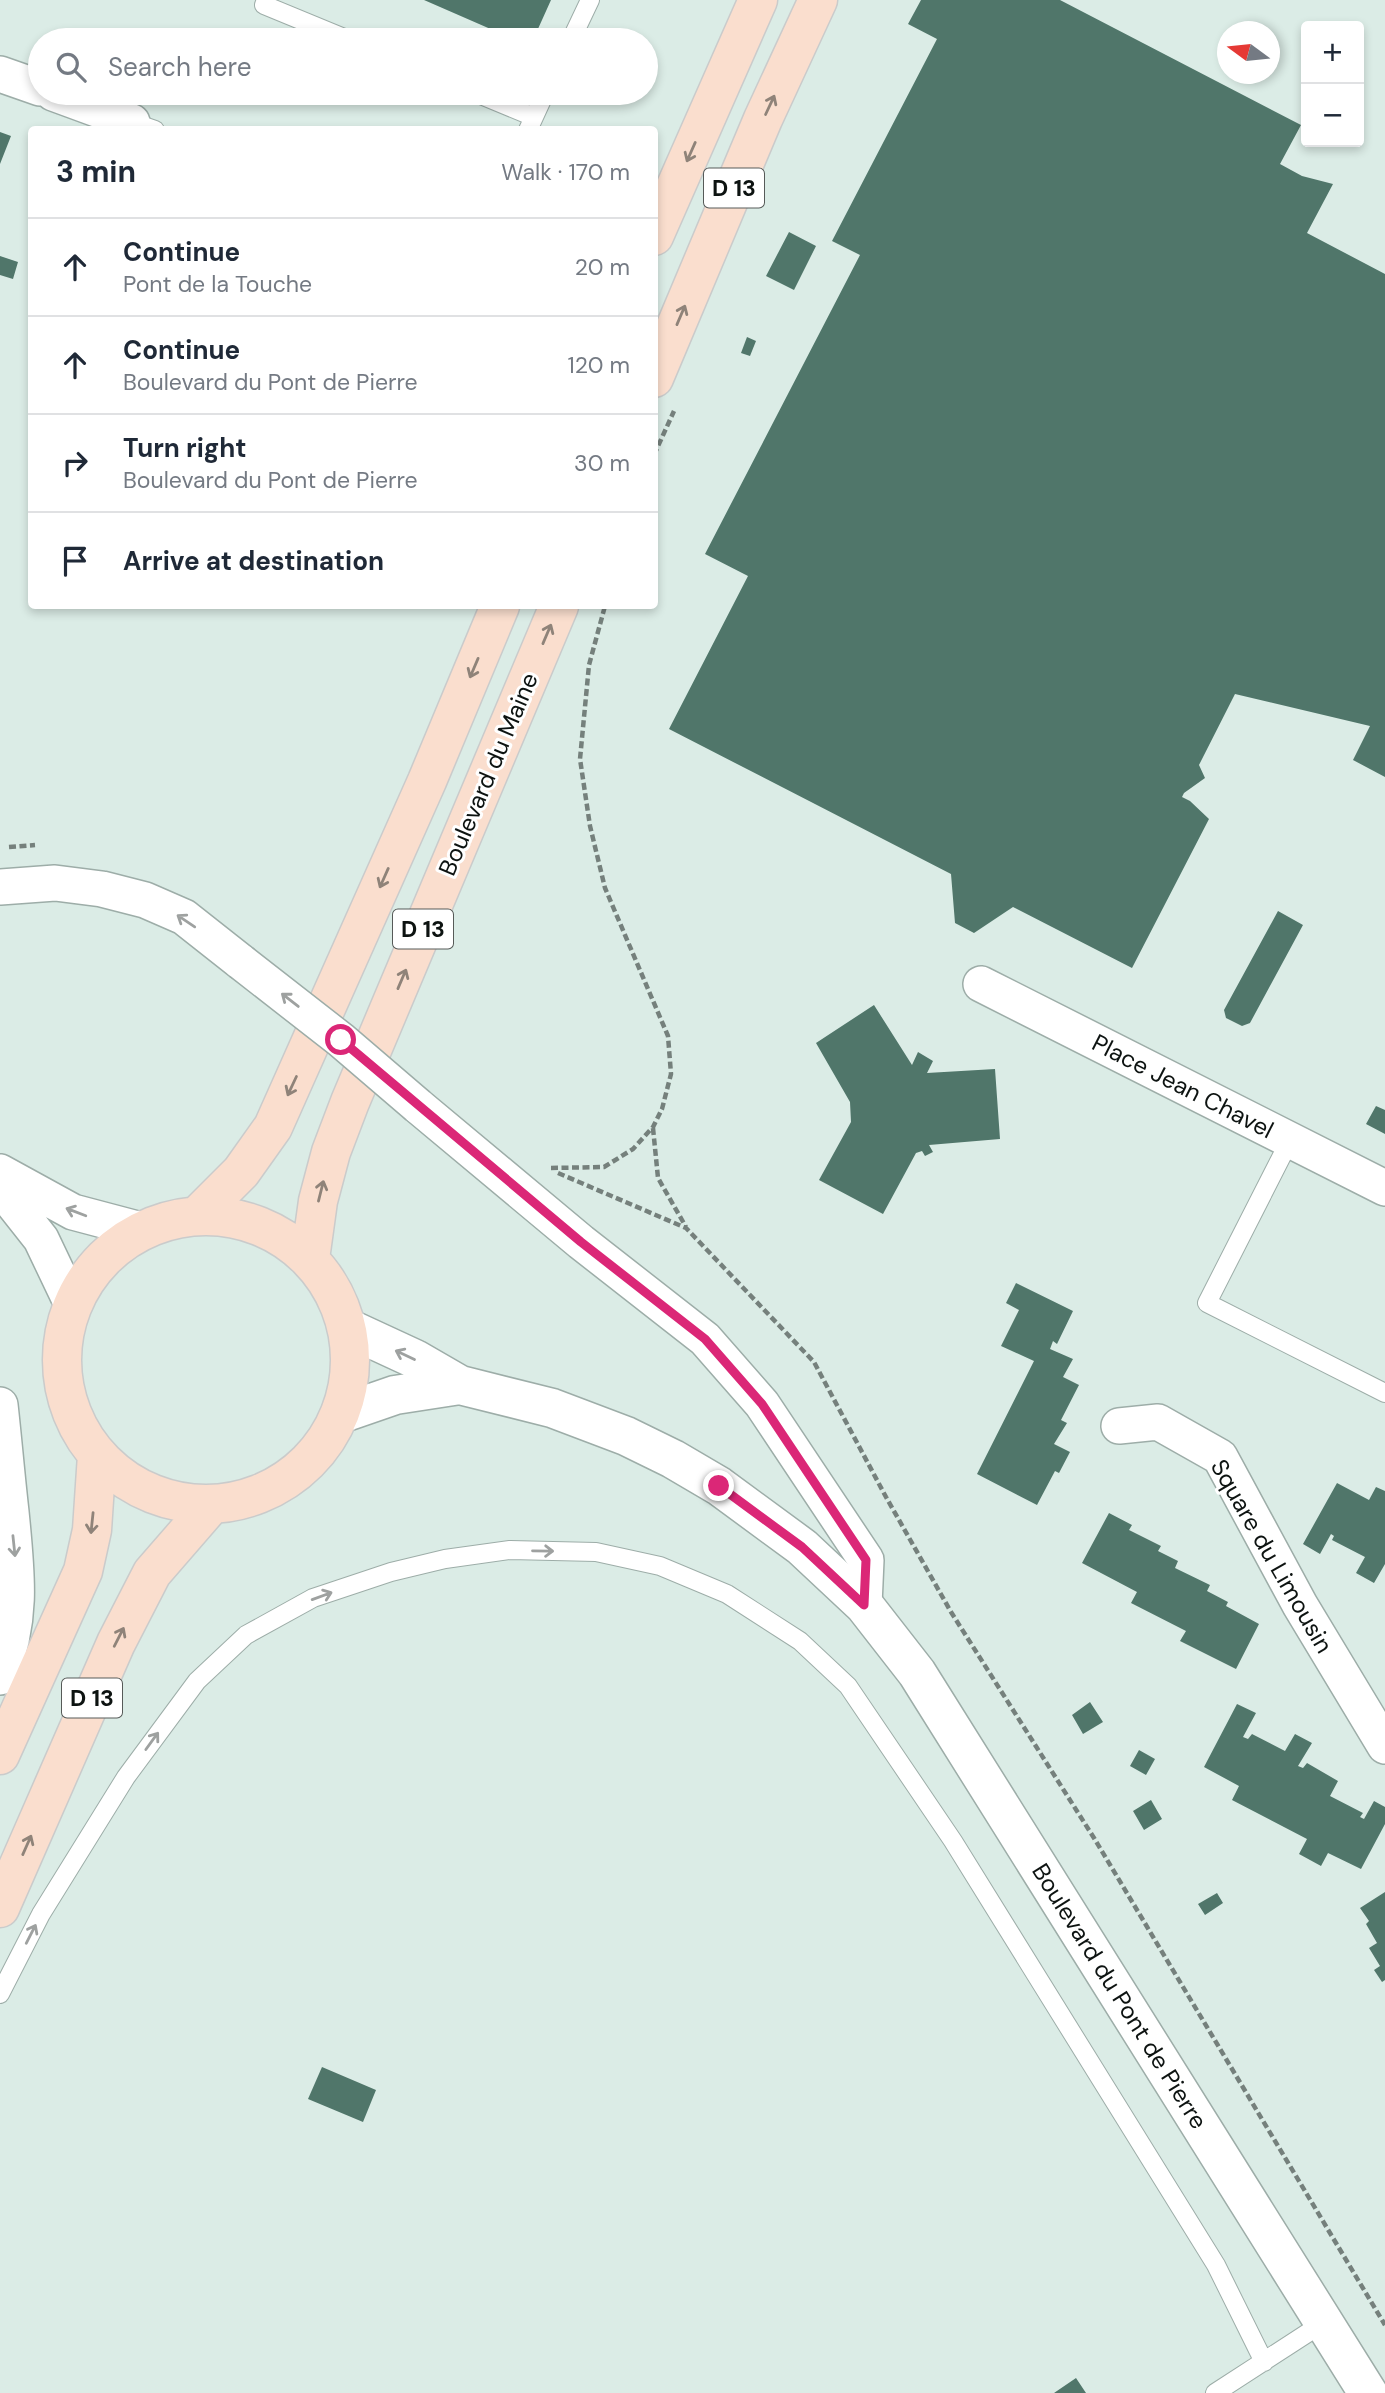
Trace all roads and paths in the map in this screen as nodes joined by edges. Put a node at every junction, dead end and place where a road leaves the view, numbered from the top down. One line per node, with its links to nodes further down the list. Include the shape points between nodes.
1 (266, 0): 5 (lane, via 264,5)
2 (590, 0): 6 (lane)
3 (758, 0): 14 (main road, D 13, one-way to 14)
4 (818, 0): 15 (main road, D 13, one-way to 4)
5 (320, 28)
6 (577, 28)
7 (0, 74): 8 (street)
8 (28, 84)
9 (86, 105): 13 (street)
10 (498, 105): 12 (lane)
11 (539, 105): 12 (lane)
12 (531, 123)
13 (144, 126)
14 (658, 227)
15 (658, 368)
16 (499, 609): 26 (main road, D 13, one-way to 26, via 273,1128 241,1172)
17 (558, 609): 29 (main road, Boulevard du Maine / D 13, one-way to 17, via 318,1201 350,1101)
18 (603, 609): 21 (path, via 589,665 580,759 605,888 668,1036 671,1074)
19 (0, 887): 39 (street, one-way to 19, bridge, via 866,1560 762,1404 705,1339 184,917 102,889 55,883)
20 (981, 984): 22 (street, Place Jean Chavel)
21 (653, 1127): 27 (path, via 658,1178); 27 (path, via 633,1149 604,1167 547,1168)
22 (1290, 1140): 25 (street, Place Jean Chavel); 33 (lane, via 1207,1303)
23 (0, 1172): 28 (street, one-way to 23, via 74,1212)
24 (0, 1187): 30 (street, via 41,1239)
25 (1385, 1188)
26 (198, 1215): 28 (main road, via 169,1219); 29 (main road, via 239,1218 278,1233)
27 (686, 1228): 46 (path, via 814,1363 951,1612 1094,1838)
28 (141, 1230): 30 (main road, via 113,1249 89,1274)
29 (310, 1259): 31 (main road, via 327,1279)
30 (72, 1304): 37 (main road, via 62,1343 63,1383 75,1421)
31 (348, 1328): 32 (main road, one-way to 31); 35 (main road, via 350,1372)
32 (460, 1385): 35 (main road, via 395,1395); 39 (main road, Boulevard du Pont de Pierre, via 552,1408 673,1459 719,1486 802,1547)
33 (1385, 1393)
34 (0, 1405): 40 (street, one-way to 40, via 18,1582 16,1621)
35 (340, 1414): 38 (main road, via 319,1451 289,1479 252,1497)
36 (1119, 1426): 41 (street, Square du Limousin, via 1158,1422 1220,1457 1300,1605)
37 (97, 1455): 38 (main road, via 120,1477 148,1493); 42 (main road, D 13, one-way to 42, via 92,1530 83,1571)
38 (211, 1505): 43 (main road, D 13, one-way to 38, via 116,1643 152,1573)
39 (864, 1605): 45 (main road, Boulevard du Pont de Pierre, via 924,1684)
40 (0, 1677)
41 (1385, 1746)
42 (0, 1755)
43 (0, 1908)
44 (0, 1994): 47 (lane, one-way to 47, via 41,1914 126,1777 197,1681 246,1636 313,1598 445,1559 510,1550 596,1552 660,1566 727,1594 800,1641 848,1686 953,1841 1216,2265)
45 (1323, 2323): 47 (lane); 49 (main road, Boulevard du Pont de Pierre)
46 (1385, 2325)
47 (1264, 2362): 48 (lane)
48 (1215, 2393)
49 (1368, 2393)

